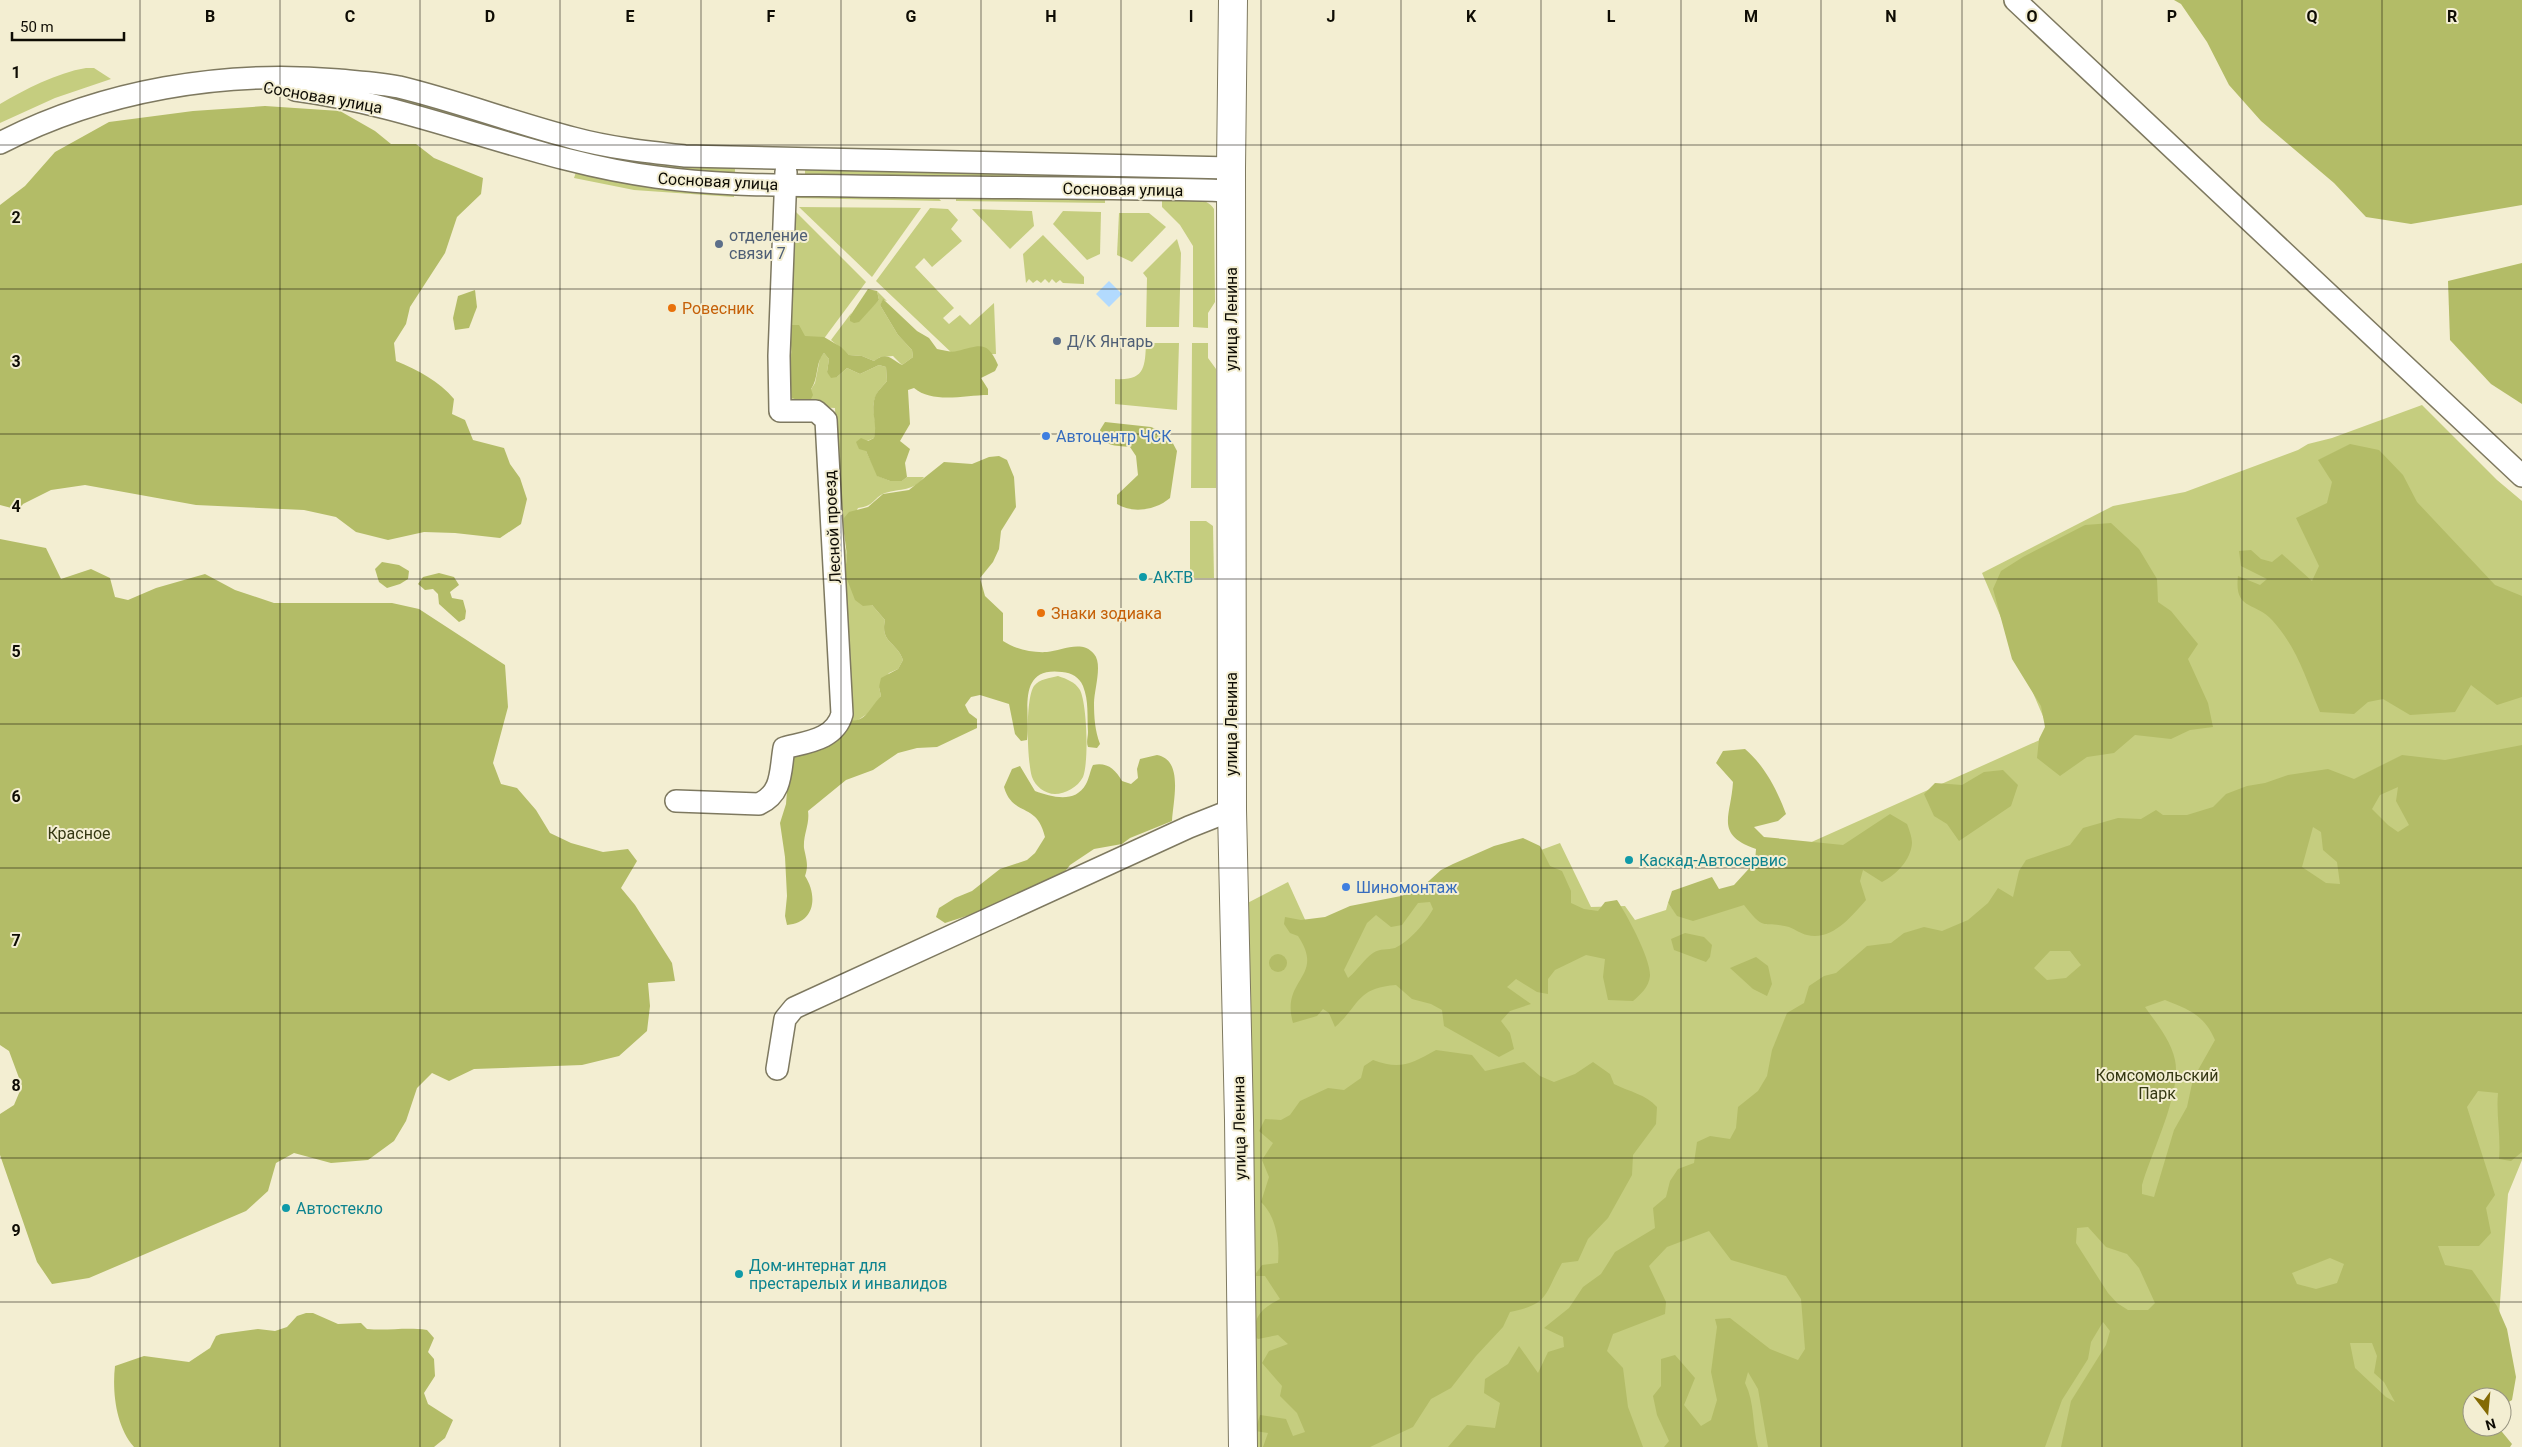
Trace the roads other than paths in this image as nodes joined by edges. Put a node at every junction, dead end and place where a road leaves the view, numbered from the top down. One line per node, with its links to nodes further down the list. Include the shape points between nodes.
1 (1233, 0): 6 (main road, улица Ленина)
2 (2015, 0): 8 (street)
3 (216, 81): 4 (street, Сосновая улица, via 82,107); 5 (street, Сосновая улица, via 316,79 397,87 575,139 618,148 685,156); 7 (street, Сосновая улица, via 358,101 569,162 615,172 712,182)
4 (0, 143)
5 (787, 159): 6 (street, Сосновая улица); 7 (street, Лесной проезд)
6 (1231, 179): 7 (street, Сосновая улица); 10 (main road, улица Ленина)
7 (785, 185): 9 (street, Лесной проезд, via 780,411 816,411 826,420 842,714 839,725 832,732 784,748 776,792 770,799 759,804)
8 (2522, 476)
9 (676, 801)
10 (1232, 810): 11 (street, via 794,1008 786,1020); 12 (main road, улица Ленина)
11 (777, 1070)
12 (1243, 1447)

